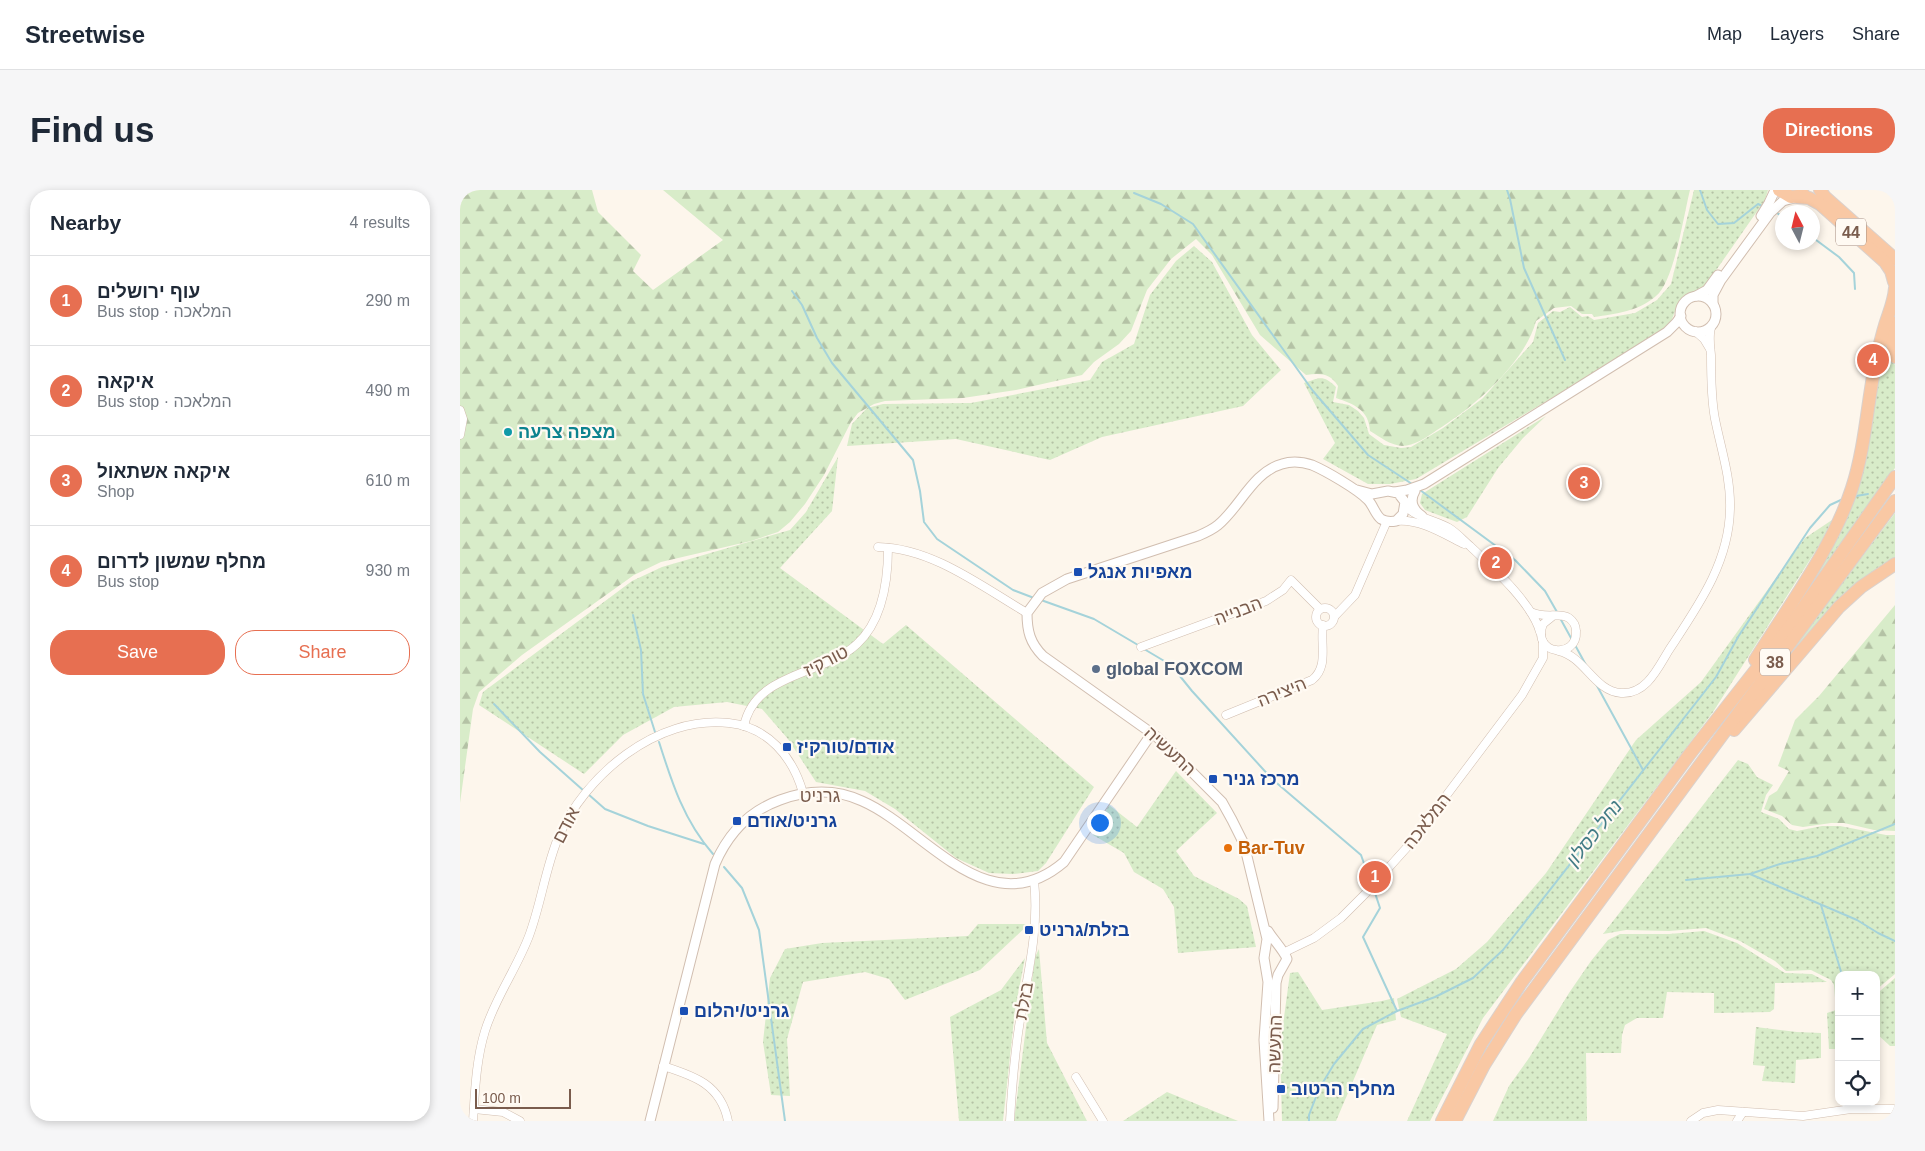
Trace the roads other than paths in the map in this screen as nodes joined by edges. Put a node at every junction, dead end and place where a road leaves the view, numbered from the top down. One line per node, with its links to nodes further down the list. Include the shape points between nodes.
1 (1775, 190): 6 (street)
2 (1779, 190): 5 (highway, 44)
3 (1810, 190): 5 (highway)
4 (1820, 190): 7 (highway, 44)
5 (1795, 198): 6 (street); 8 (highway, 44, via 1810,199 1820,204 1885,262 1892,271)
6 (1770, 209): 9 (street, via 1708,288); 10 (street, via 1721,280 1713,295)
7 (1895, 259)
8 (1895, 284): 49 (highway, via 1875,367 1857,471 1847,502 1826,545)
9 (1696, 296): 10 (street, via 1705,297); 11 (street, via 1684,303)
10 (1713, 304): 13 (street, via 1716,314)
11 (1681, 316): 14 (street, via 1684,324); 15 (street)
12 (1895, 323): 17 (highway, via 1891,344)
13 (1712, 325): 14 (street, via 1706,330); 16 (street)
14 (1692, 330): 15 (street, via 1684,328); 16 (street, via 1705,341)
15 (1667, 332): 21 (street)
16 (1710, 351): 47 (street, via 1713,403 1730,492 1728,531 1717,568 1703,598 1643,686 1626,693 1609,690)
17 (1895, 357)
18 (460, 410): 19 (street, via 463,419)
19 (460, 435)
20 (1895, 477): 49 (highway, 38, via 1829,573)
21 (1424, 484): 23 (street); 24 (street)
22 (1357, 490): 25 (street); 28 (street); 37 (street, via 1312,466 1283,463 1263,474 1227,516 1209,530 1067,579 1042,593)
23 (1415, 491): 27 (street); 29 (street, via 1413,504)
24 (1395, 492): 25 (street); 27 (street, via 1403,498)
25 (1384, 493): 28 (street, via 1377,499)
26 (1895, 501): 53 (highway, 38)
27 (1405, 505): 29 (street); 30 (street, via 1402,516)
28 (1375, 511): 30 (street, via 1379,517)
29 (1422, 516): 31 (street, via 1452,530)
30 (1391, 521): 31 (street, via 1405,520 1423,525); 39 (street, via 1355,595)
31 (1470, 546): 36 (street)
32 (878, 547): 33 (street)
33 (888, 548): 37 (street, via 914,552 934,560); 50 (street, טורקיז, via 881,603 865,635 841,656 762,693 748,710)
34 (1895, 564): 53 (highway, via 1861,587 1832,614)
35 (1320, 609): 39 (street, via 1330,609); 40 (street, via 1316,619); 44 (street, הבנייה, via 1291,580 1283,590 1266,601)
36 (1528, 610): 38 (street, via 1541,616); 41 (street)
37 (1027, 613): 51 (street, התעשיה, via 1028,633 1043,656)
38 (1553, 616): 41 (street, via 1544,622); 42 (street, via 1572,621 1576,628)
39 (1334, 617): 40 (street, via 1331,624)
40 (1323, 626): 48 (street, היצירה, via 1323,662 1316,677)
41 (1540, 632): 43 (street)
42 (1575, 639): 45 (street, via 1569,647); 47 (street, via 1574,651)
43 (1543, 642): 45 (street, via 1548,648); 46 (street, המלאכה)
44 (1141, 647)
45 (1558, 651): 46 (street, המלאכה); 47 (street, via 1570,654)
46 (1541, 662): 56 (street, המלאכה, via 1513,708 1392,866 1341,918 1314,938)
47 (1579, 662)
48 (1226, 715)
49 (1719, 718): 73 (highway, 38, via 1521,983 1481,1044)
50 (744, 726): 52 (street, אודם, via 770,739 784,754 796,772); 62 (street, אודם, via 703,722 658,736 618,762 580,798 556,842 531,932 484,1032)
51 (1152, 733): 54 (street, גרניט, via 1064,862); 55 (street, התעשיה, via 1222,802 1244,844)
52 (803, 793): 54 (street, גרניט, via 835,793 861,801 881,811 958,867 985,879 1013,884); 60 (street, גרניט, via 774,802 751,815 733,833 720,853)
53 (1655, 824): 74 (highway, 38, via 1516,1014 1484,1065)
54 (1034, 880): 69 (street, בזלת, via 1035,933 1018,1038)
55 (1266, 928): 56 (street, התעשיה); 57 (street, התעשיה)
56 (1282, 950): 57 (street, via 1271,948); 59 (street, via 1287,959)
57 (1266, 952): 58 (street)
58 (1266, 964): 59 (street, via 1271,969); 71 (street, via 1264,1040)
59 (1282, 968): 72 (street, התעשה, via 1276,983)
60 (664, 1066): 67 (street, גרניט); 68 (street, via 690,1074 707,1085 723,1104)
61 (1076, 1077): 70 (street)
62 (474, 1109): 65 (street, אודם); 66 (street, via 503,1112)
63 (1895, 1109): 64 (street, via 1851,1109 1802,1116)
64 (1743, 1112): 75 (street, via 1711,1110); 76 (street)
65 (473, 1121)
66 (520, 1121)
67 (650, 1121)
68 (728, 1121)
69 (1010, 1121)
70 (1103, 1121)
71 (1269, 1121)
72 (1274, 1121)
73 (1442, 1121)
74 (1455, 1121)
75 (1691, 1121)
76 (1736, 1121)

